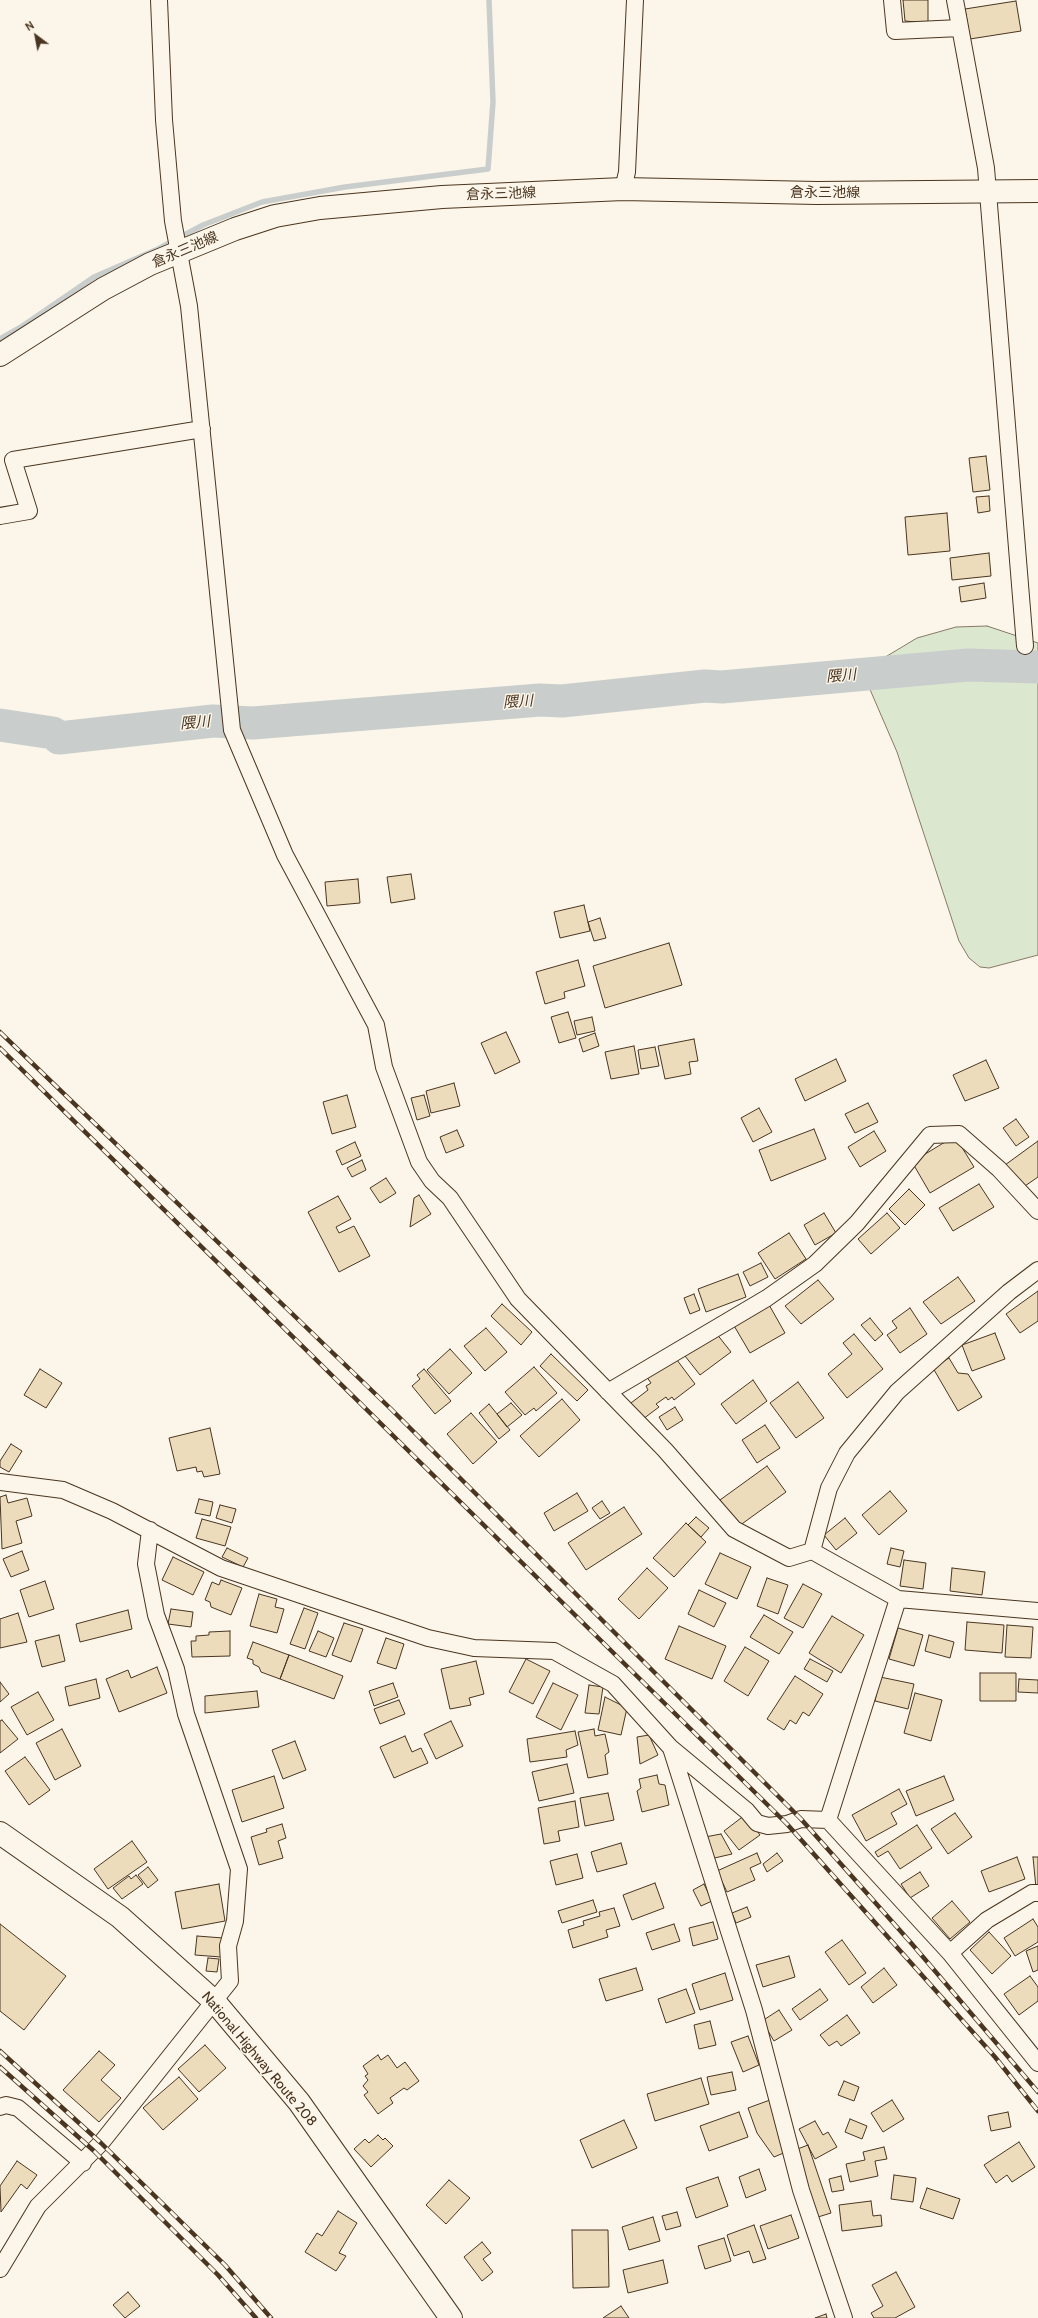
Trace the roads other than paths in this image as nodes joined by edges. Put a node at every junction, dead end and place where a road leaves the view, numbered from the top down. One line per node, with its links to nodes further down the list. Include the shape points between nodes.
1 (159, 0): 9 (street, via 164,120 173,221)
2 (635, 0): 6 (street, via 627,172)
3 (892, 0): 5 (street, via 895,30)
4 (955, 0): 5 (street)
5 (960, 28): 7 (street, via 986,168)
6 (623, 189): 7 (main road, 倉永三池線, via 817,193); 9 (main road, 倉永三池線, via 442,197 320,208 275,216)
7 (987, 191): 8 (main road, 倉永三池線); 13 (street)
8 (1038, 191)
9 (179, 252): 10 (main road, 倉永三池線, via 103,289); 11 (street, via 190,306)
10 (0, 355)
11 (202, 429): 12 (street, via 13,460 29,511); 16 (street, via 232,730 285,855 376,1025 384,1067 419,1162 432,1181 450,1198 518,1299)
12 (0, 516)
13 (1025, 646)
14 (1038, 1210): 16 (street, via 999,1169 959,1134 930,1135 857,1223 815,1264 767,1298)
15 (1038, 1270): 19 (street, via 1009,1292 897,1392 847,1453 829,1488)
16 (608, 1392): 19 (street, via 665,1450 734,1529 789,1558)
17 (0, 1482): 18 (street, via 63,1490)
18 (150, 1530): 22 (street, via 221,1568 428,1638 474,1648 554,1651 613,1684); 27 (street, via 146,1564 156,1615 176,1670 186,1714 239,1869 235,1921 228,1946 230,1981)
19 (812, 1551): 20 (street)
20 (898, 1599): 21 (street); 23 (street)
21 (1038, 1611)
22 (671, 1748): 23 (street, via 757,1823 768,1826 801,1819); 33 (street, via 754,2010 801,2190)
23 (828, 1820): 26 (street)
24 (0, 1833): 27 (main road, National Highway Route 208, via 120,1917)
25 (1038, 1893): 26 (street, via 1032,1893 987,1920)
26 (950, 1953): 28 (street)
27 (215, 2002): 30 (street, via 102,2143); 32 (main road, National Highway Route 208, via 299,2102)
28 (1038, 2063)
29 (0, 2107): 30 (street, via 6,2105 18,2108)
30 (83, 2163): 31 (street, via 38,2206)
31 (0, 2269)
32 (451, 2318)
33 (844, 2318)

